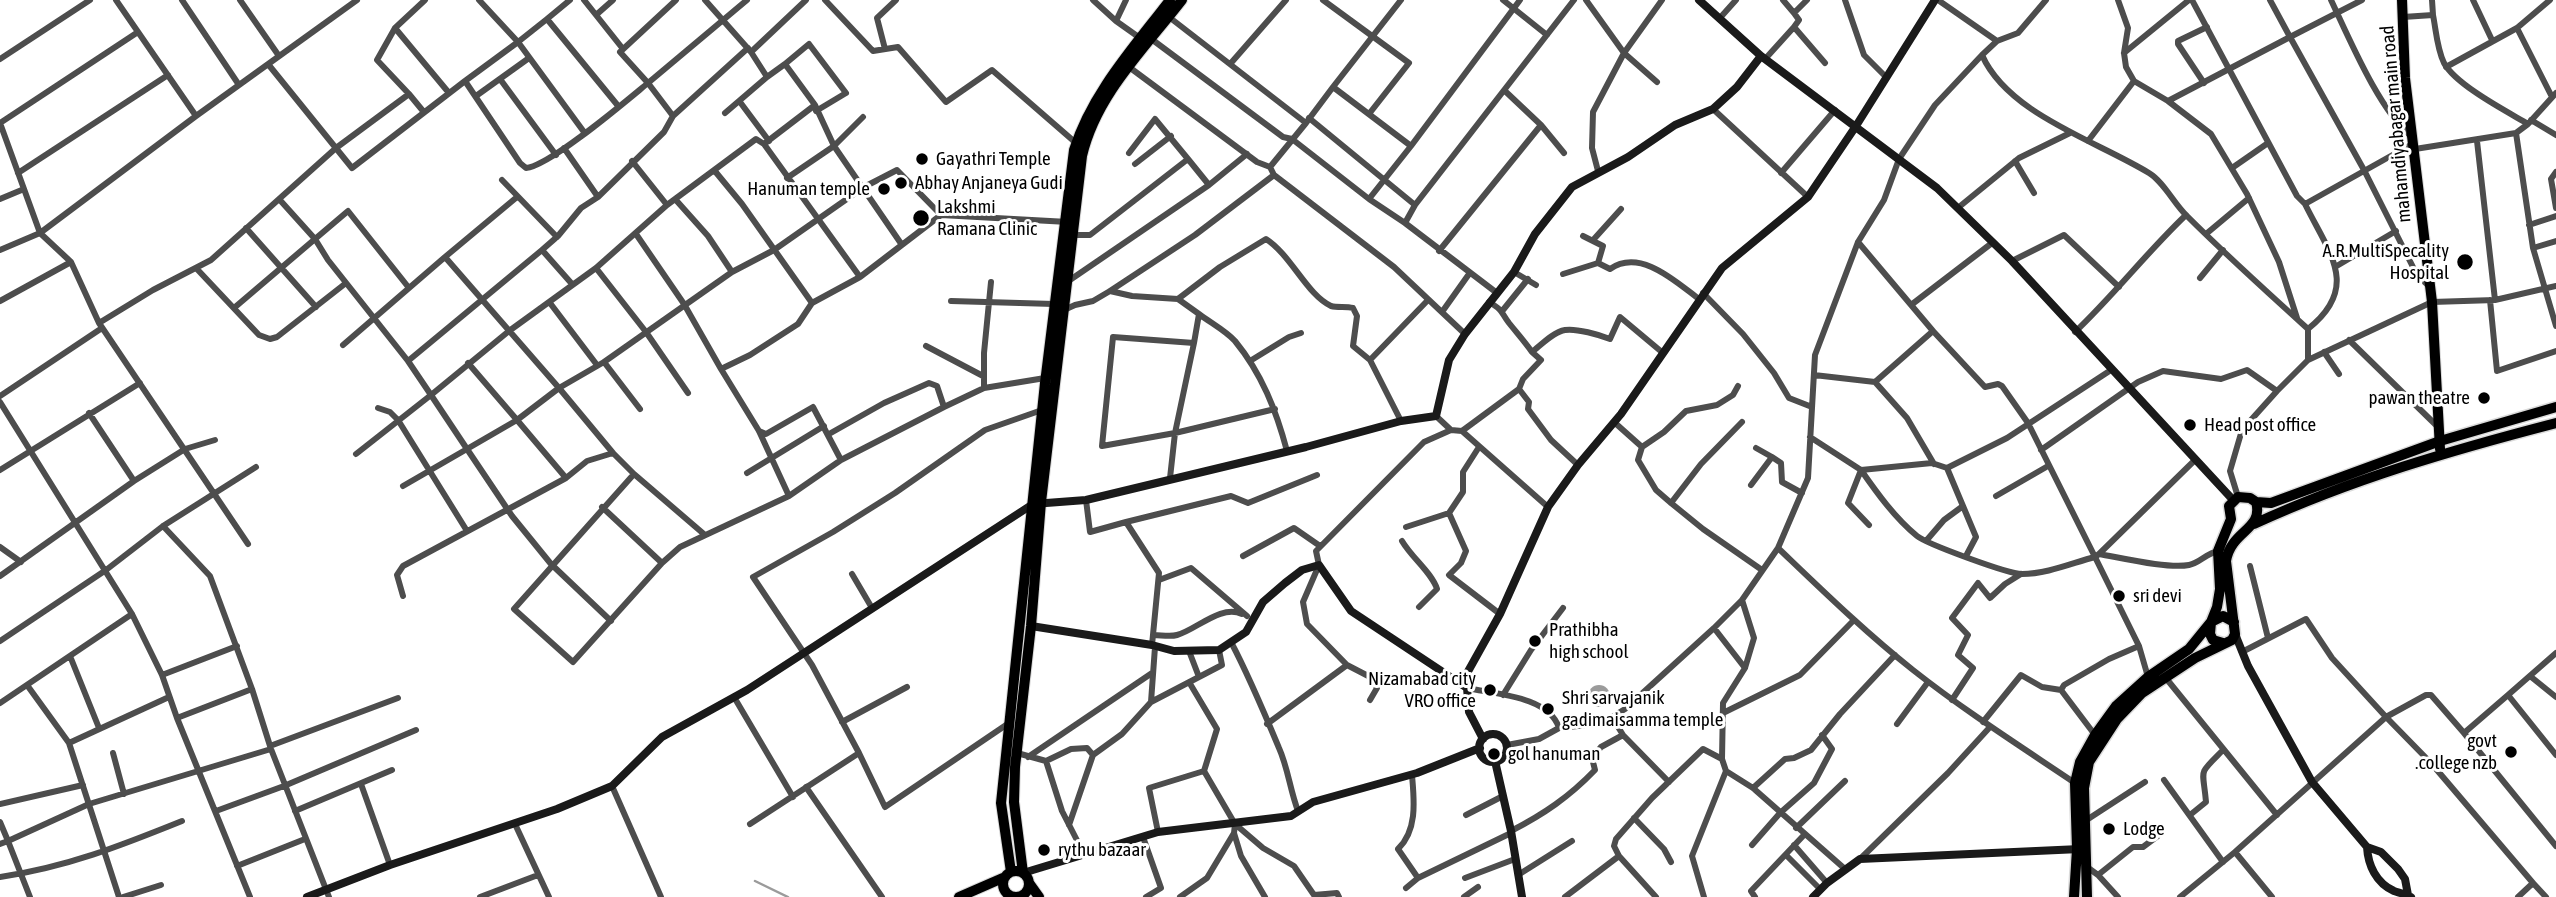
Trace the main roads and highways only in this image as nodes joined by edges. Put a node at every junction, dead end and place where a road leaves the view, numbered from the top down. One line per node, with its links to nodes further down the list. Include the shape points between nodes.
1 (1170, 0): 4 (main road)
2 (1182, 0): 4 (main road)
3 (2402, 0): 8 (main road, mahamdiyabagar main road, via 2405,78 2432,302)
4 (1146, 39): 5 (main road, via 1096,115 1085,141); 5 (main road, via 1094,102 1076,143)
5 (1068, 223): 11 (main road, via 1045,378); 11 (main road, via 1072,235 1068,282)
6 (2556, 407): 8 (highway)
7 (2556, 423): 9 (highway)
8 (2440, 441): 9 (main road, mahamdiyabagar main road); 10 (highway, via 2271,503)
9 (2441, 453): 13 (highway, via 2305,501)
10 (2256, 502): 12 (highway, via 2236,499 2228,511); 13 (highway, via 2257,520)
11 (1037, 503): 19 (main road, via 1014,802); 20 (main road, via 1001,803)
12 (2231, 519): 13 (highway); 14 (highway)
13 (2250, 526): 14 (highway)
14 (2223, 551): 15 (highway, via 2217,607); 16 (highway)
15 (2211, 621): 16 (highway, via 2223,616); 17 (highway, via 2213,640); 18 (highway, via 2189,649 2116,706 2095,735 2075,783)
16 (2234, 622): 17 (highway, via 2232,640)
17 (2223, 643): 18 (highway, via 2165,677 2117,719 2089,762)
18 (2080, 852): 26 (highway); 27 (highway, via 2093,871)
19 (1023, 873): 20 (main road); 21 (main road)
20 (1008, 874): 22 (main road); 23 (main road, via 1004,889)
21 (1029, 883): 24 (main road); 25 (main road)
22 (959, 897)
23 (1012, 897): 24 (main road)
24 (1019, 897)
25 (1039, 897)
26 (2074, 897)
27 (2087, 897)

